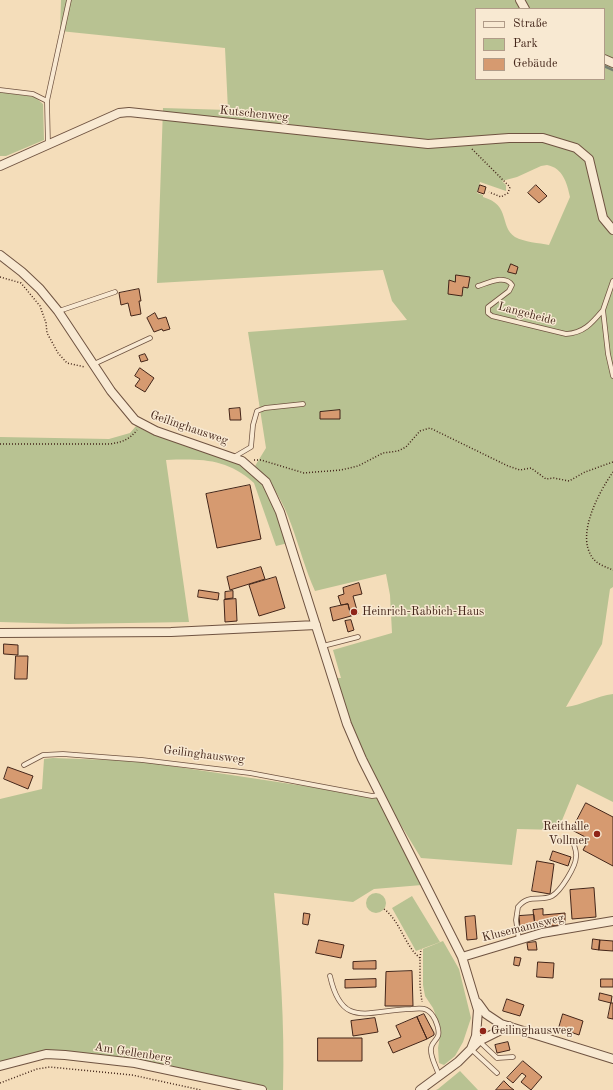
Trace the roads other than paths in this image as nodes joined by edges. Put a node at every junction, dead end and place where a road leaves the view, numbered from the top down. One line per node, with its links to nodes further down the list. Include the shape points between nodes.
1 (69, 0): 3 (lane)
2 (0, 90): 3 (lane, via 33,94)
3 (47, 101): 4 (lane)
4 (48, 145): 5 (street, Kutschenweg); 6 (street, Kutschenweg, via 119,113 129,112 428,144 537,137 579,150 589,159 603,218)
5 (0, 166)
6 (613, 230)
7 (0, 255): 12 (street, Geilinghausweg, via 40,289)
8 (613, 281): 11 (lane, Langeheide)
9 (478, 286): 11 (lane, Langeheide, via 504,279 512,285 509,291 488,307 488,313 492,316 566,334 585,330)
10 (115, 292): 12 (lane)
11 (603, 310): 15 (lane, Langeheide)
12 (58, 311): 14 (street, Geilinghausweg)
13 (150, 338): 14 (lane)
14 (93, 364): 17 (street, Geilinghausweg, via 125,410 141,425)
15 (613, 376)
16 (303, 404): 17 (lane, via 257,411 251,447)
17 (238, 459): 18 (street, Geilinghausweg, via 262,478 274,495)
18 (316, 625): 19 (street, via 171,632); 21 (street, Geilinghausweg)
19 (0, 633)
20 (358, 637): 21 (lane)
21 (323, 646): 23 (street, Geilinghausweg, via 347,724 362,760)
22 (24, 765): 23 (lane, Geilinghausweg, via 43,755 63,754 142,760 250,773 372,796)
23 (381, 795): 27 (street, Geilinghausweg)
24 (573, 841): 26 (lane, via 577,857 557,892 551,897 528,899 518,907 516,920)
25 (613, 921): 26 (street, Klusemannsweg, via 542,933)
26 (519, 940): 27 (street, Klusemannsweg)
27 (462, 957): 29 (street, Geilinghausweg)
28 (330, 976): 37 (lane, via 334,993 342,1006 350,1012 423,1008 429,1011 434,1017 438,1031 431,1050)
29 (476, 1001): 30 (street, Geilinghausweg, via 486,1014); 32 (street, Geilinghausweg, via 478,1018)
30 (509, 1026): 31 (street); 34 (street)
31 (479, 1041): 32 (street); 33 (lane, via 497,1058)
32 (471, 1050): 36 (lane); 37 (street)
33 (513, 1057)
34 (613, 1059)
35 (0, 1066): 38 (street, Am Gellenberg, via 46,1054 65,1055 135,1063)
36 (498, 1073)
37 (439, 1076): 39 (street)
38 (262, 1090)
39 (420, 1090)

